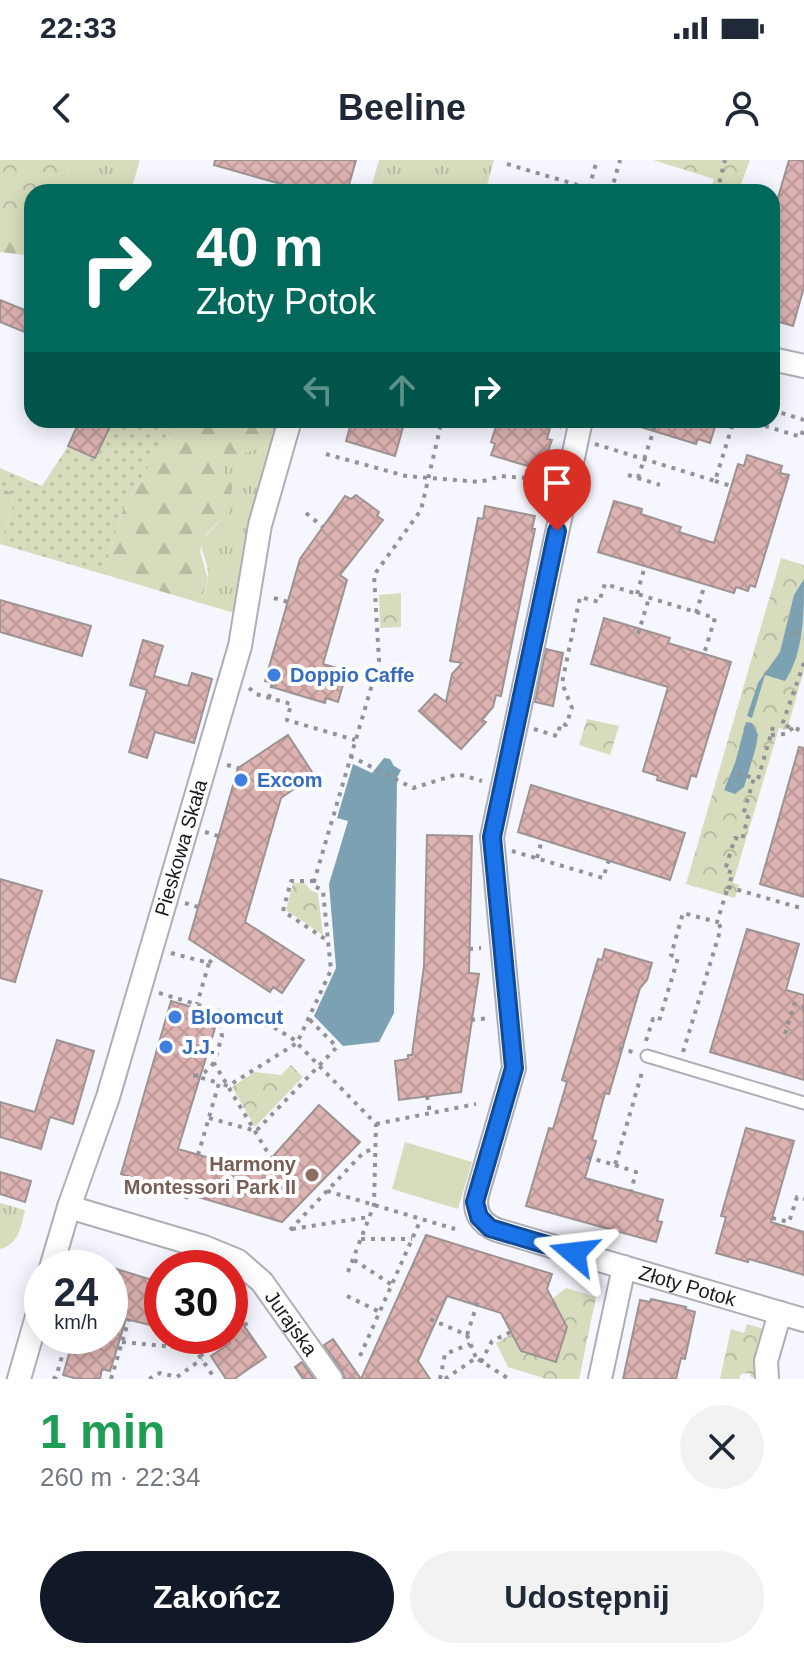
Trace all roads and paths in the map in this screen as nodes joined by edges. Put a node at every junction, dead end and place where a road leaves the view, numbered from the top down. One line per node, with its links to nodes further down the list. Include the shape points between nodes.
1 (597, 160): 6 (path)
2 (620, 160): 7 (path)
3 (725, 160): 8 (path)
4 (507, 164): 5 (path)
5 (575, 184)
6 (590, 184)
7 (613, 184)
8 (719, 184)
9 (780, 361): 10 (street)
10 (804, 366)
11 (780, 413): 12 (path)
12 (804, 423): 18 (path, via 801,437)
13 (288, 428): 107 (street, Pieskowa Skała, via 260,525 240,646 108,1097)
14 (440, 428): 23 (path)
15 (579, 428): 116 (street, Złoty Potok, via 492,837 514,1068 475,1202 479,1217 490,1228)
16 (654, 428): 21 (path)
17 (732, 428): 26 (path)
18 (772, 428)
19 (603, 447): 21 (path)
20 (326, 454): 23 (path)
21 (644, 459): 24 (path); 26 (path)
22 (628, 475): 24 (path)
23 (430, 478): 25 (path); 51 (path, via 421,510 374,575 379,661)
24 (638, 478): 27 (path)
25 (556, 480)
26 (715, 481): 28 (path)
27 (660, 485)
28 (731, 486)
29 (306, 513): 30 (path)
30 (323, 527)
31 (645, 566): 33 (path)
32 (705, 584): 37 (path)
33 (637, 594): 35 (path); 46 (path, via 603,584 599,602 580,597 562,683 572,708 566,725 561,723 557,736)
34 (274, 598): 36 (path)
35 (649, 598): 37 (path); 38 (path)
36 (288, 602)
37 (696, 613): 41 (path, via 715,618)
38 (638, 634)
39 (804, 634): 40 (path)
40 (791, 637)
41 (704, 654)
42 (804, 663): 48 (path, via 782,725)
43 (273, 683): 45 (path)
44 (248, 686): 45 (path)
45 (269, 698): 51 (path, via 291,704 287,720)
46 (527, 727)
47 (773, 727): 50 (path)
48 (793, 728): 49 (path); 50 (path)
49 (804, 731)
50 (771, 735): 56 (path, via 758,779)
51 (355, 740): 52 (path)
52 (352, 757): 57 (path, via 413,788 458,774); 64 (path)
53 (225, 764): 54 (path)
54 (238, 768)
55 (737, 773): 56 (path)
56 (754, 778): 65 (path, via 742,840 735,838 725,870 733,873)
57 (492, 783)
58 (205, 832): 59 (path)
59 (218, 836)
60 (542, 840): 62 (path)
61 (513, 851): 62 (path)
62 (537, 858): 63 (path, via 603,878)
63 (609, 860)
64 (314, 881): 70 (path, via 323,891); 70 (path, via 291,881 283,911)
65 (728, 887): 68 (path); 69 (path)
66 (184, 903): 67 (path)
67 (198, 907)
68 (804, 909)
69 (717, 922): 83 (path, via 683,913 671,955 678,958 659,1021 653,1019 645,1044); 86 (path, via 721,928)
70 (328, 941): 79 (path, via 331,970)
71 (170, 952): 73 (path)
72 (215, 956): 73 (path)
73 (209, 963): 75 (path)
74 (159, 993): 75 (path)
75 (197, 1004): 77 (path)
76 (804, 1007): 81 (path, via 794,1004)
77 (222, 1014): 82 (path, via 275,1028); 84 (path)
78 (498, 1016): 80 (path)
79 (310, 1020): 82 (path); 85 (path, via 337,1047)
80 (471, 1020)
81 (785, 1034)
82 (297, 1043): 85 (path); 88 (path)
83 (647, 1056): 86 (lane); 102 (path)
84 (214, 1063): 87 (path, via 195,1076); 88 (path)
85 (319, 1063): 94 (path); 95 (path)
86 (679, 1066): 90 (lane)
87 (219, 1083): 88 (path); 93 (path)
88 (228, 1086): 95 (path)
89 (427, 1096): 92 (path)
90 (804, 1103)
91 (476, 1104): 92 (path)
92 (430, 1113): 94 (path)
93 (209, 1118): 95 (path); 99 (path)
94 (376, 1124): 97 (path)
95 (256, 1131): 101 (path)
96 (357, 1145): 98 (path)
97 (375, 1148): 98 (path); 106 (path)
98 (364, 1152): 103 (path)
99 (198, 1155)
100 (587, 1157): 102 (path)
101 (274, 1163)
102 (615, 1165): 104 (path, via 636,1172)
103 (327, 1191): 106 (path); 108 (path, via 290,1230)
104 (631, 1191)
105 (804, 1199): 109 (path, via 797,1197 789,1222)
106 (374, 1205): 108 (path); 110 (path)
107 (69, 1207): 114 (street, Pieskowa Skała); 145 (street, Jurajska, via 238,1261 262,1282)
108 (369, 1217): 112 (path)
109 (772, 1218)
110 (421, 1219): 111 (path); 113 (path)
111 (455, 1229)
112 (361, 1239): 113 (path); 115 (path)
113 (412, 1239): 118 (path)
114 (56, 1250)
115 (353, 1259): 117 (path); 118 (path)
116 (624, 1267): 122 (street, Złoty Potok); 148 (street)
117 (346, 1277)
118 (392, 1285): 121 (path)
119 (347, 1296): 121 (path)
120 (478, 1301): 128 (path)
121 (380, 1312): 135 (path)
122 (780, 1313): 125 (street, Złoty Potok); 149 (street, via 766,1361)
123 (129, 1319): 126 (path)
124 (430, 1319): 128 (path)
125 (804, 1320)
126 (128, 1322)
127 (511, 1332): 137 (path, via 492,1341)
128 (467, 1335): 129 (path)
129 (470, 1344): 137 (path); 146 (path, via 445,1354)
130 (26, 1354): 140 (street)
131 (62, 1354): 138 (path)
132 (118, 1354): 142 (path)
133 (198, 1354): 136 (path)
134 (205, 1354): 136 (path)
135 (360, 1356)
136 (201, 1358): 139 (path); 144 (path)
137 (478, 1360): 146 (path); 147 (path)
138 (55, 1378): 141 (path)
139 (177, 1378): 143 (path, via 160,1373)
140 (19, 1379)
141 (64, 1379)
142 (111, 1379)
143 (149, 1379)
144 (215, 1379)
145 (331, 1379)
146 (442, 1379)
147 (509, 1379)
148 (600, 1379)
149 (767, 1379)

